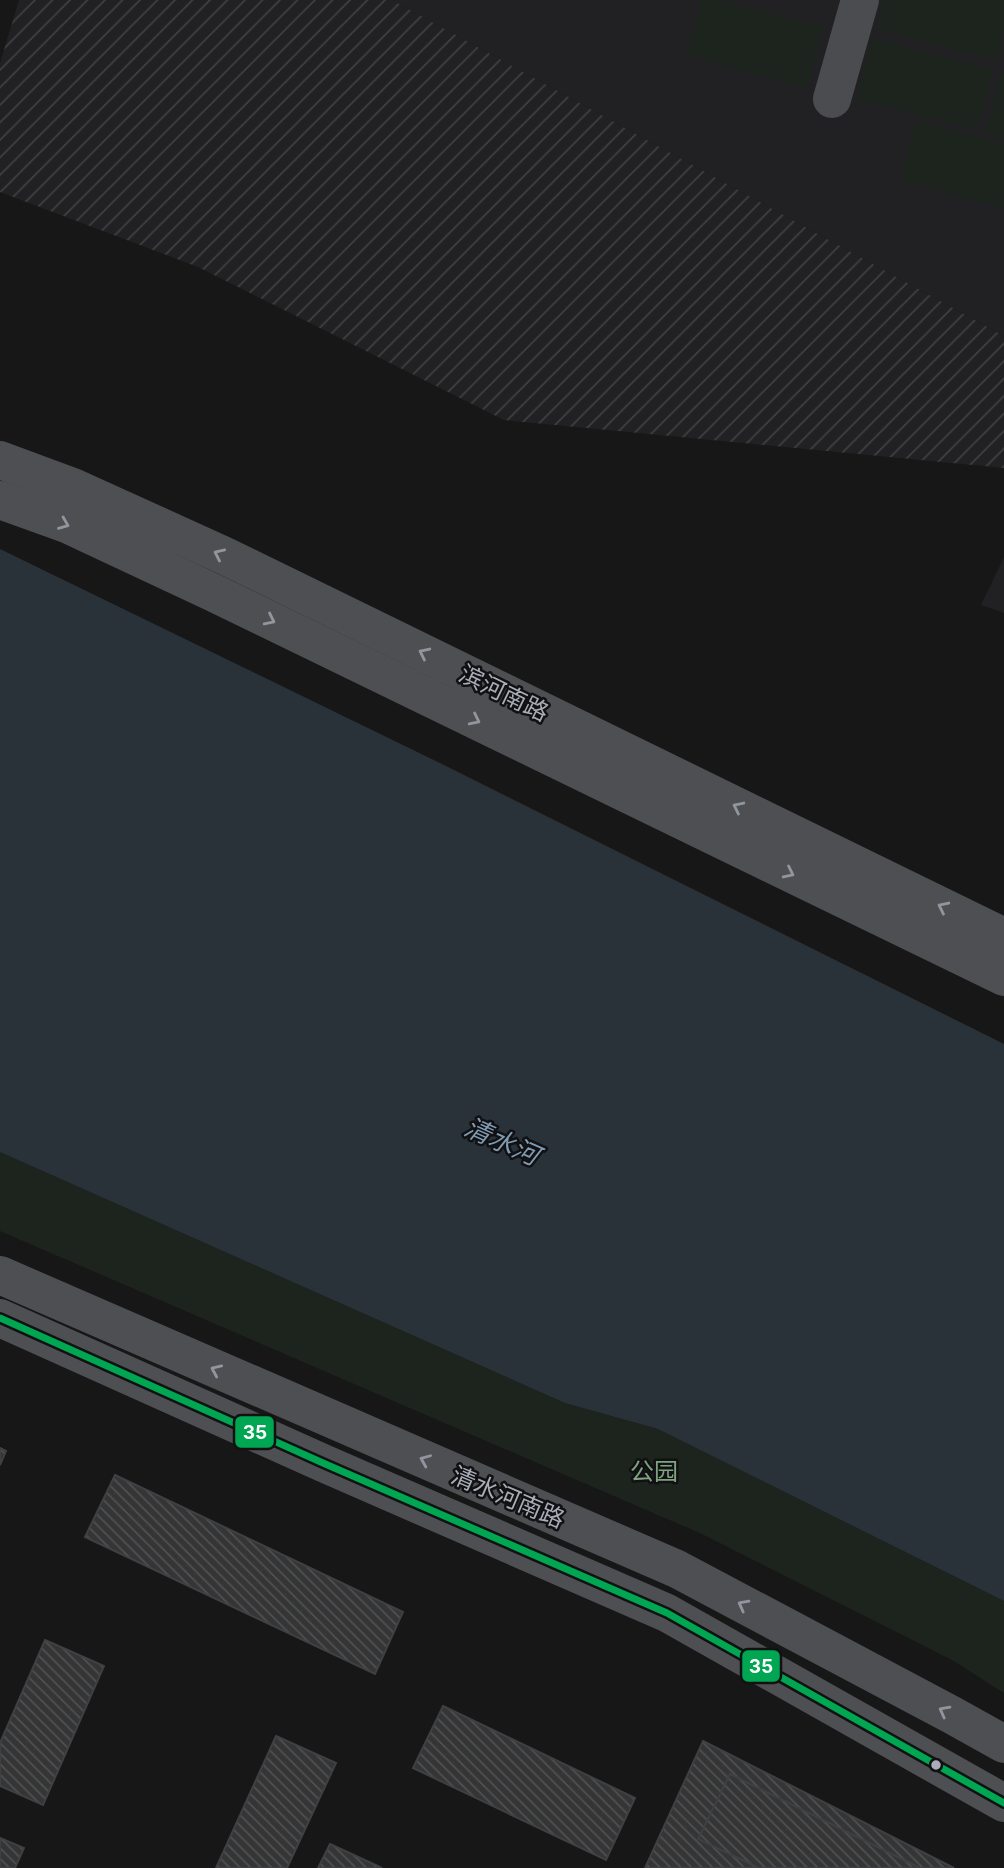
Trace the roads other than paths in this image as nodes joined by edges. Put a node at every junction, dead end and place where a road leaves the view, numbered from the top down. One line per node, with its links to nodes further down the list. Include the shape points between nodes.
1 (860, 0): 2 (lane)
2 (832, 99)
3 (0, 460): 5 (main road, 滨河南路, one-way to 3, via 225,556 73,487)
4 (0, 500): 6 (main road, 滨河南路, one-way to 6, via 69,525 212,592)
5 (1004, 937)
6 (1004, 977)
7 (0, 1275): 9 (main road, 清水河南路, one-way to 7, via 677,1569)
8 (0, 1318): 10 (main road, 清水河南路, via 667,1613)
9 (1004, 1744)
10 (1004, 1803)

